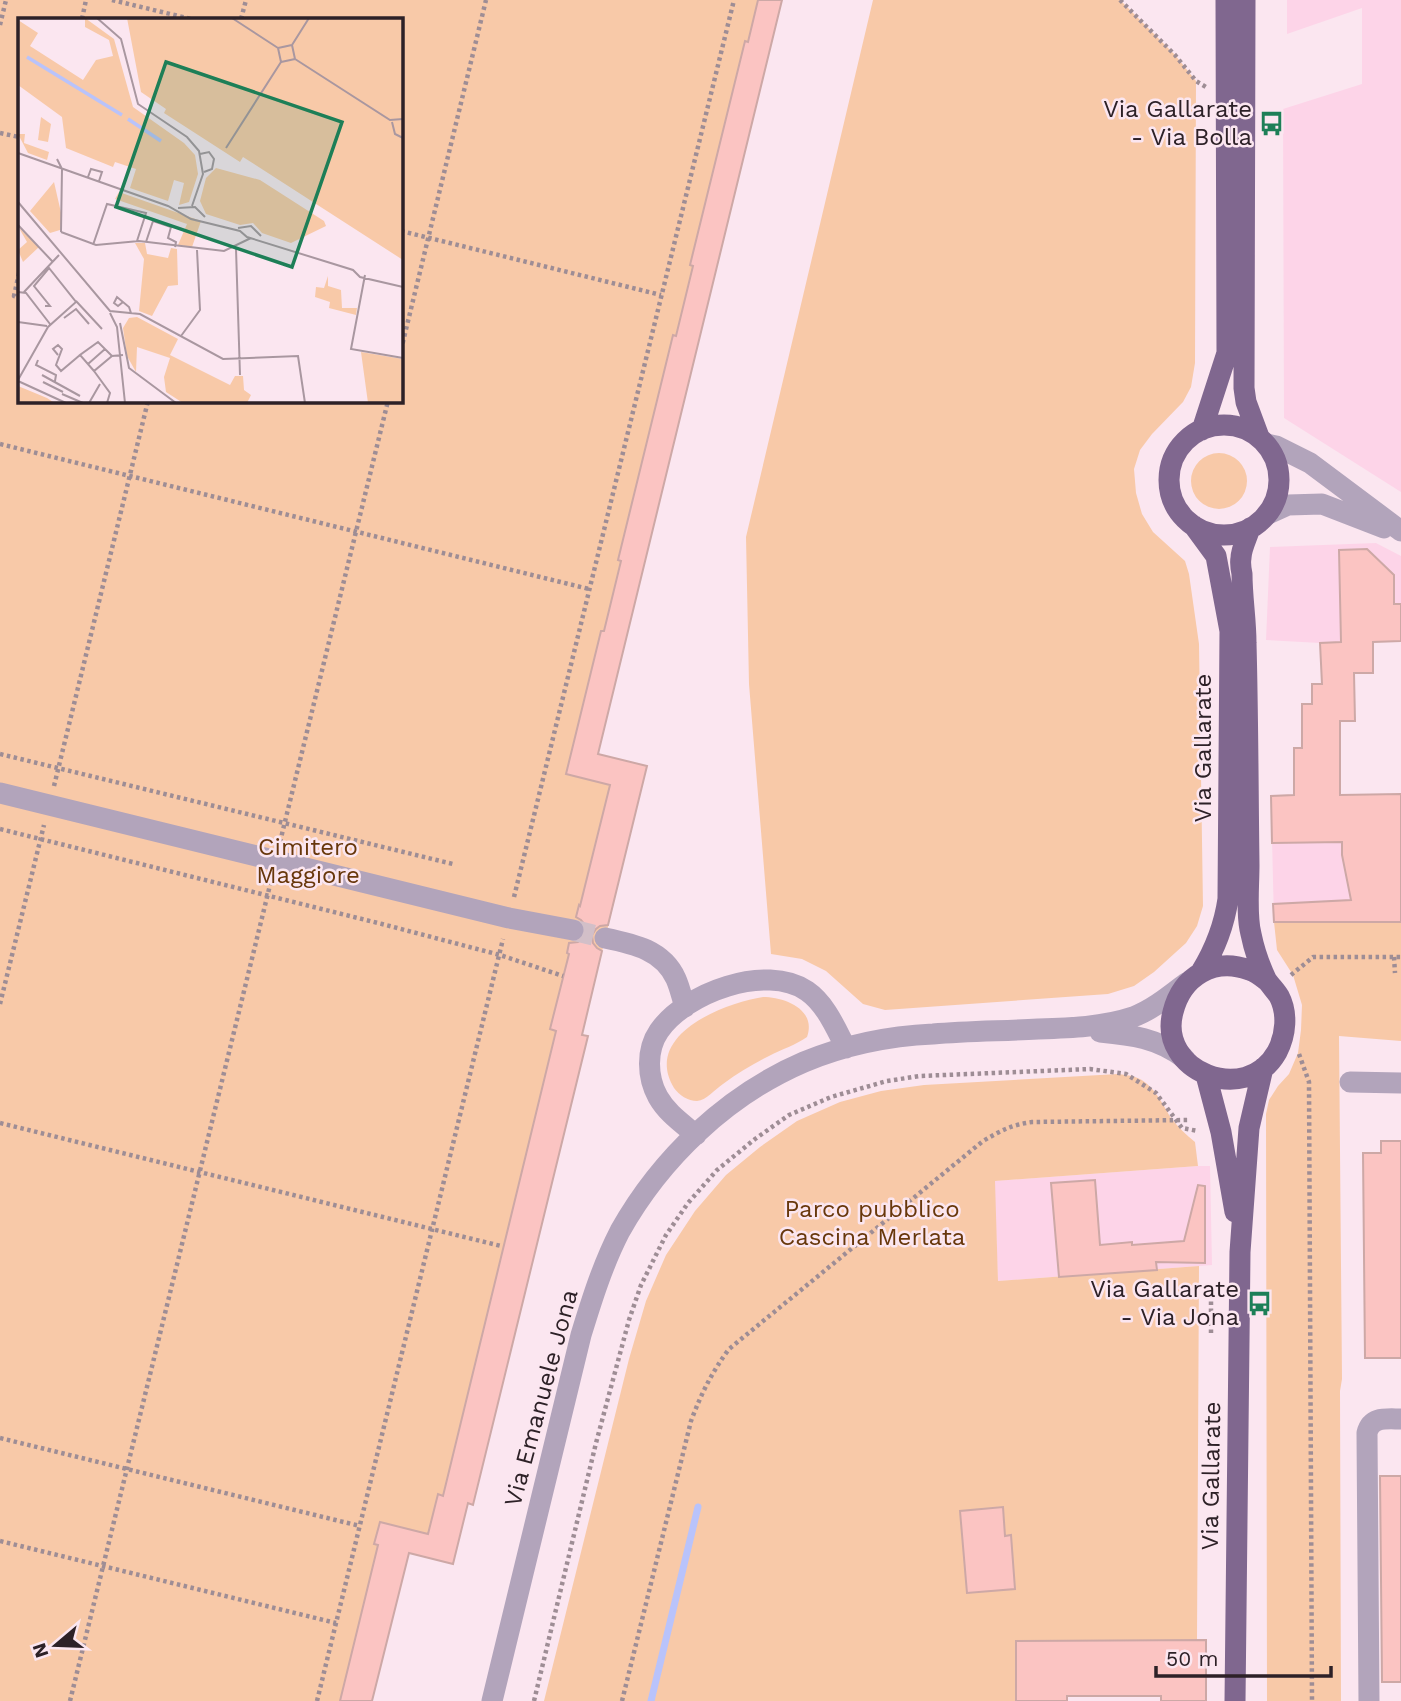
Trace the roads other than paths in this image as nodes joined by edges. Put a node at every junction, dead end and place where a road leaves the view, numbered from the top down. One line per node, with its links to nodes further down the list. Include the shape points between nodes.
1 (1226, 0): 3 (main road, Via Gallarate, via 1227,354)
2 (1245, 0): 4 (main road, Via Gallarate, via 1244,388)
3 (1202, 430): 4 (main road, via 1231,426); 6 (main road, Via Gallarate, via 1180,448 1170,475 1175,504)
4 (1262, 441): 5 (main road, Via Gallarate, via 1276,460 1279,478 1277,497); 7 (street, via 1310,463)
5 (1258, 522): 6 (main road, via 1241,532 1222,535); 7 (street, via 1288,505 1322,504); 12 (main road, Via Gallarate, via 1240,558 1246,639 1250,930)
6 (1194, 526): 11 (main road, Via Gallarate, via 1216,556 1230,631 1228,900 1210,957)
7 (1401, 533)
8 (0, 793): 9 (street)
9 (572, 930)
10 (605, 937): 13 (street, via 641,946 661,958 676,979)
11 (1193, 978): 12 (main road, via 1217,966 1235,966); 14 (street, Via Emanuele Jona, via 1136,1016); 16 (main road, Via Gallarate, via 1177,998 1171,1016 1172,1034)
12 (1267, 981): 17 (main road, Via Gallarate, via 1285,1016 1276,1054)
13 (685, 1007): 15 (street, via 743,982 778,980 795,985 819,1002); 21 (street, via 657,1033 651,1048 650,1076 659,1099)
14 (1059, 1028): 15 (street, Via Emanuele Jona, via 900,1036); 16 (street, Via Emanuele Jona, via 1136,1036 1158,1042)
15 (846, 1048): 21 (street, Via Emanuele Jona, via 804,1062 750,1092)
16 (1184, 1058): 18 (main road)
17 (1263, 1068): 18 (main road, via 1235,1079); 22 (main road, Via Gallarate, via 1249,1128)
18 (1206, 1075): 22 (main road, Via Gallarate, via 1221,1132)
19 (1350, 1082): 20 (street)
20 (1401, 1083)
21 (696, 1135): 24 (street, Via Emanuele Jona, via 639,1201 620,1232 591,1300)
22 (1240, 1252): 25 (main road, Via Gallarate)
23 (1401, 1419): 26 (street, via 1374,1421 1367,1433)
24 (492, 1701)
25 (1235, 1701)
26 (1369, 1701)

